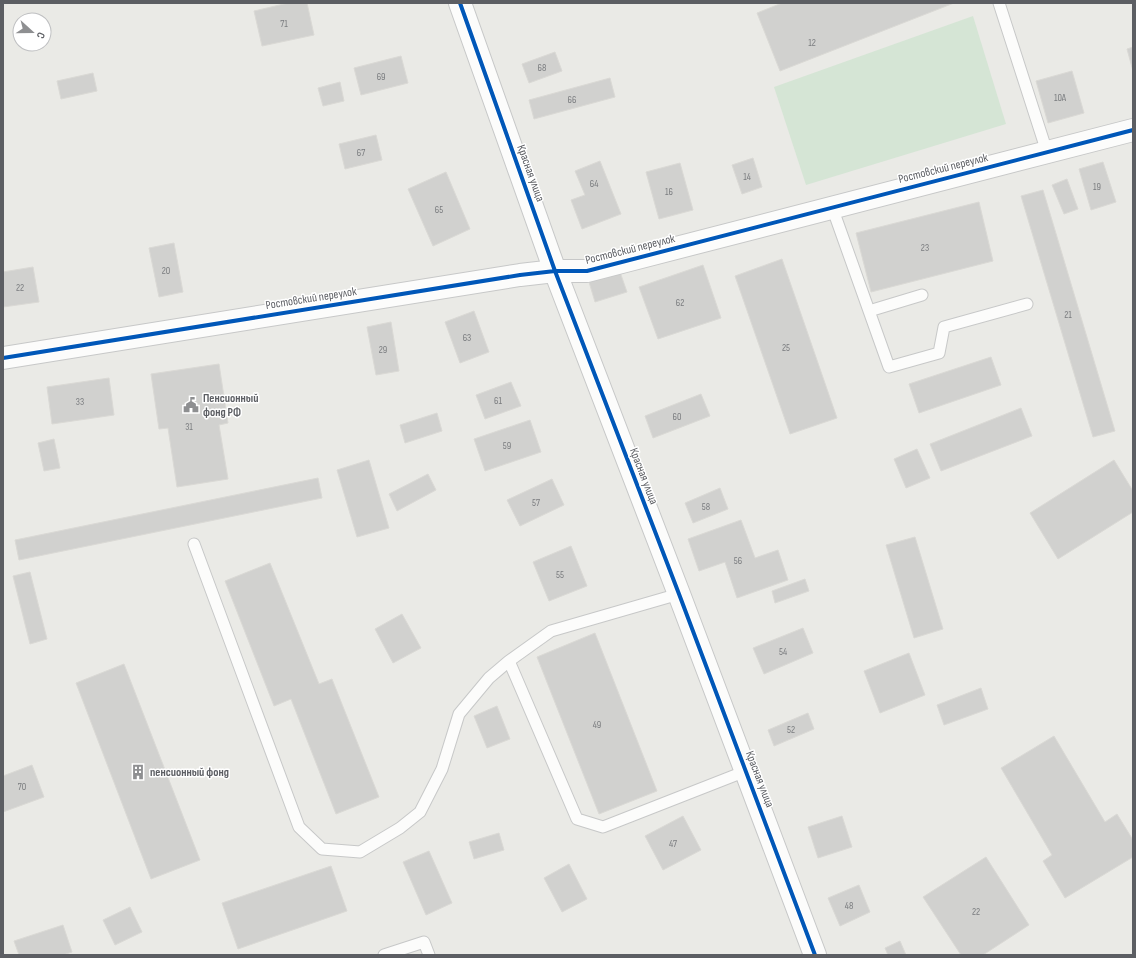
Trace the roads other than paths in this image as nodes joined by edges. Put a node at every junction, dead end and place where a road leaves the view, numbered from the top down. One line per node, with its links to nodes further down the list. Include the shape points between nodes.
1 (460, 3): 6 (street, Красная улица)
2 (999, 3): 4 (lane)
3 (1133, 130): 4 (street, Ростовский переулок)
4 (1047, 152): 5 (street, Ростовский переулок)
5 (832, 207): 6 (street, Ростовский переулок, via 587,271); 9 (lane)
6 (555, 271): 10 (street, Ростовский переулок); 12 (street, Красная улица)
7 (922, 295): 9 (lane)
8 (1028, 304): 9 (lane, via 944,327 939,353 889,367)
9 (869, 311)
10 (3, 358)
11 (194, 544): 13 (lane, via 299,827 322,849 360,852 400,828 420,812 442,769 459,714 489,678)
12 (679, 594): 13 (lane, via 551,631); 14 (street, Красная улица)
13 (509, 661): 14 (lane, via 577,819 603,827)
14 (746, 771): 17 (street, Красная улица)
15 (384, 955): 16 (lane, via 424,942)
16 (429, 955)
17 (815, 955)

